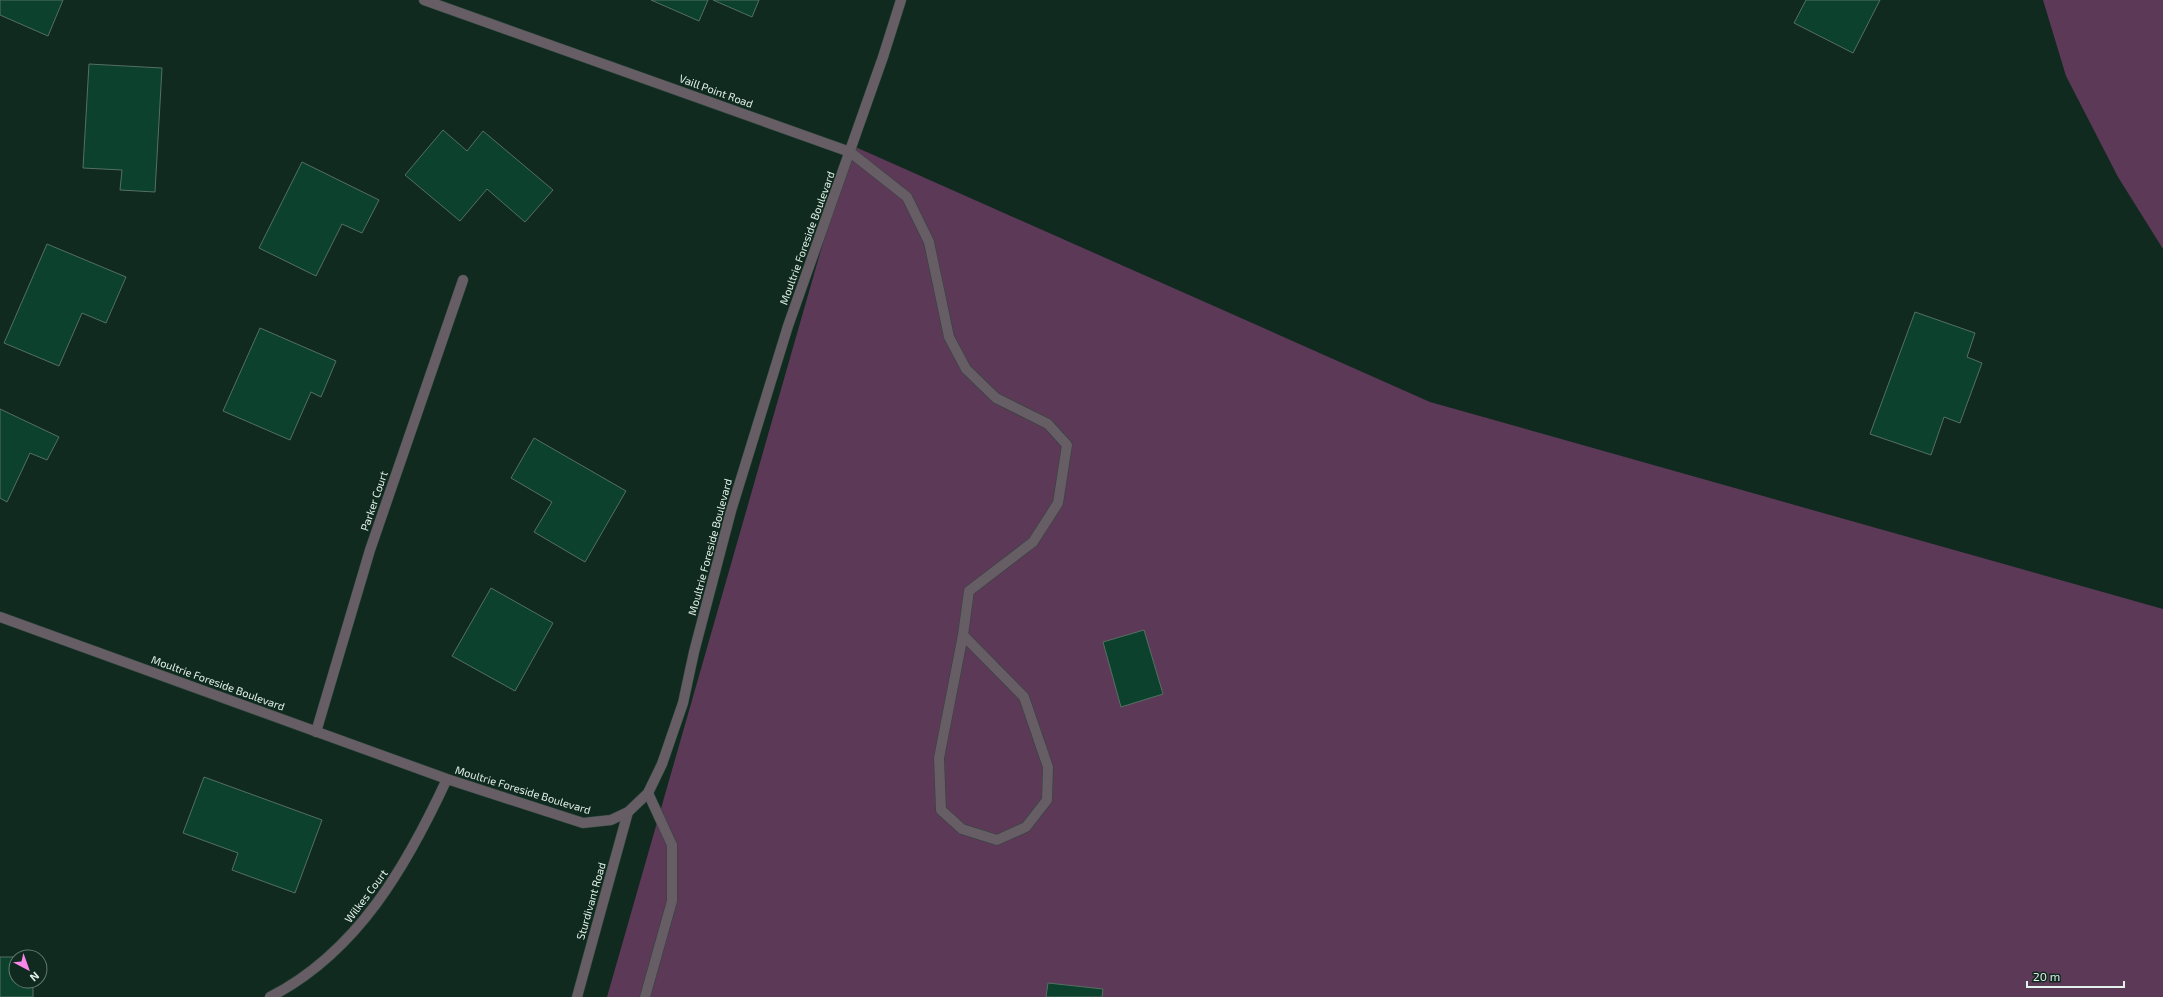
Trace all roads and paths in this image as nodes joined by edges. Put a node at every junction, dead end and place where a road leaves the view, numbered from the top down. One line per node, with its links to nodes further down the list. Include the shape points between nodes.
1 (424, 0): 3 (street, Vaill Point Road)
2 (901, 0): 3 (street)
3 (850, 152): 6 (street, Vaill Point Road, via 906,197 930,242 949,337 966,370 996,398 1048,424 1067,445 1058,503 1033,542 969,591); 9 (street, Moultrie Foreside Boulevard, via 788,326 731,511 683,703 662,764)
4 (463, 280): 7 (street, Parker Court, via 430,369 370,550)
5 (0, 617): 7 (street, Moultrie Foreside Boulevard)
6 (963, 635): 6 (street, via 939,758 941,810 962,829 996,840 1026,827 1047,800 1048,767 1024,697)
7 (316, 732): 8 (street, Moultrie Foreside Boulevard)
8 (447, 779): 10 (street, Moultrie Foreside Boulevard, via 583,824 611,820); 11 (street, Wilkes Court, via 423,832 396,877 356,930 326,961 288,988)
9 (648, 792): 10 (street, Moultrie Foreside Boulevard); 13 (street, via 672,845 672,901)
10 (628, 812): 12 (street, Sturdivant Road)
11 (270, 997)
12 (577, 997)
13 (645, 997)

